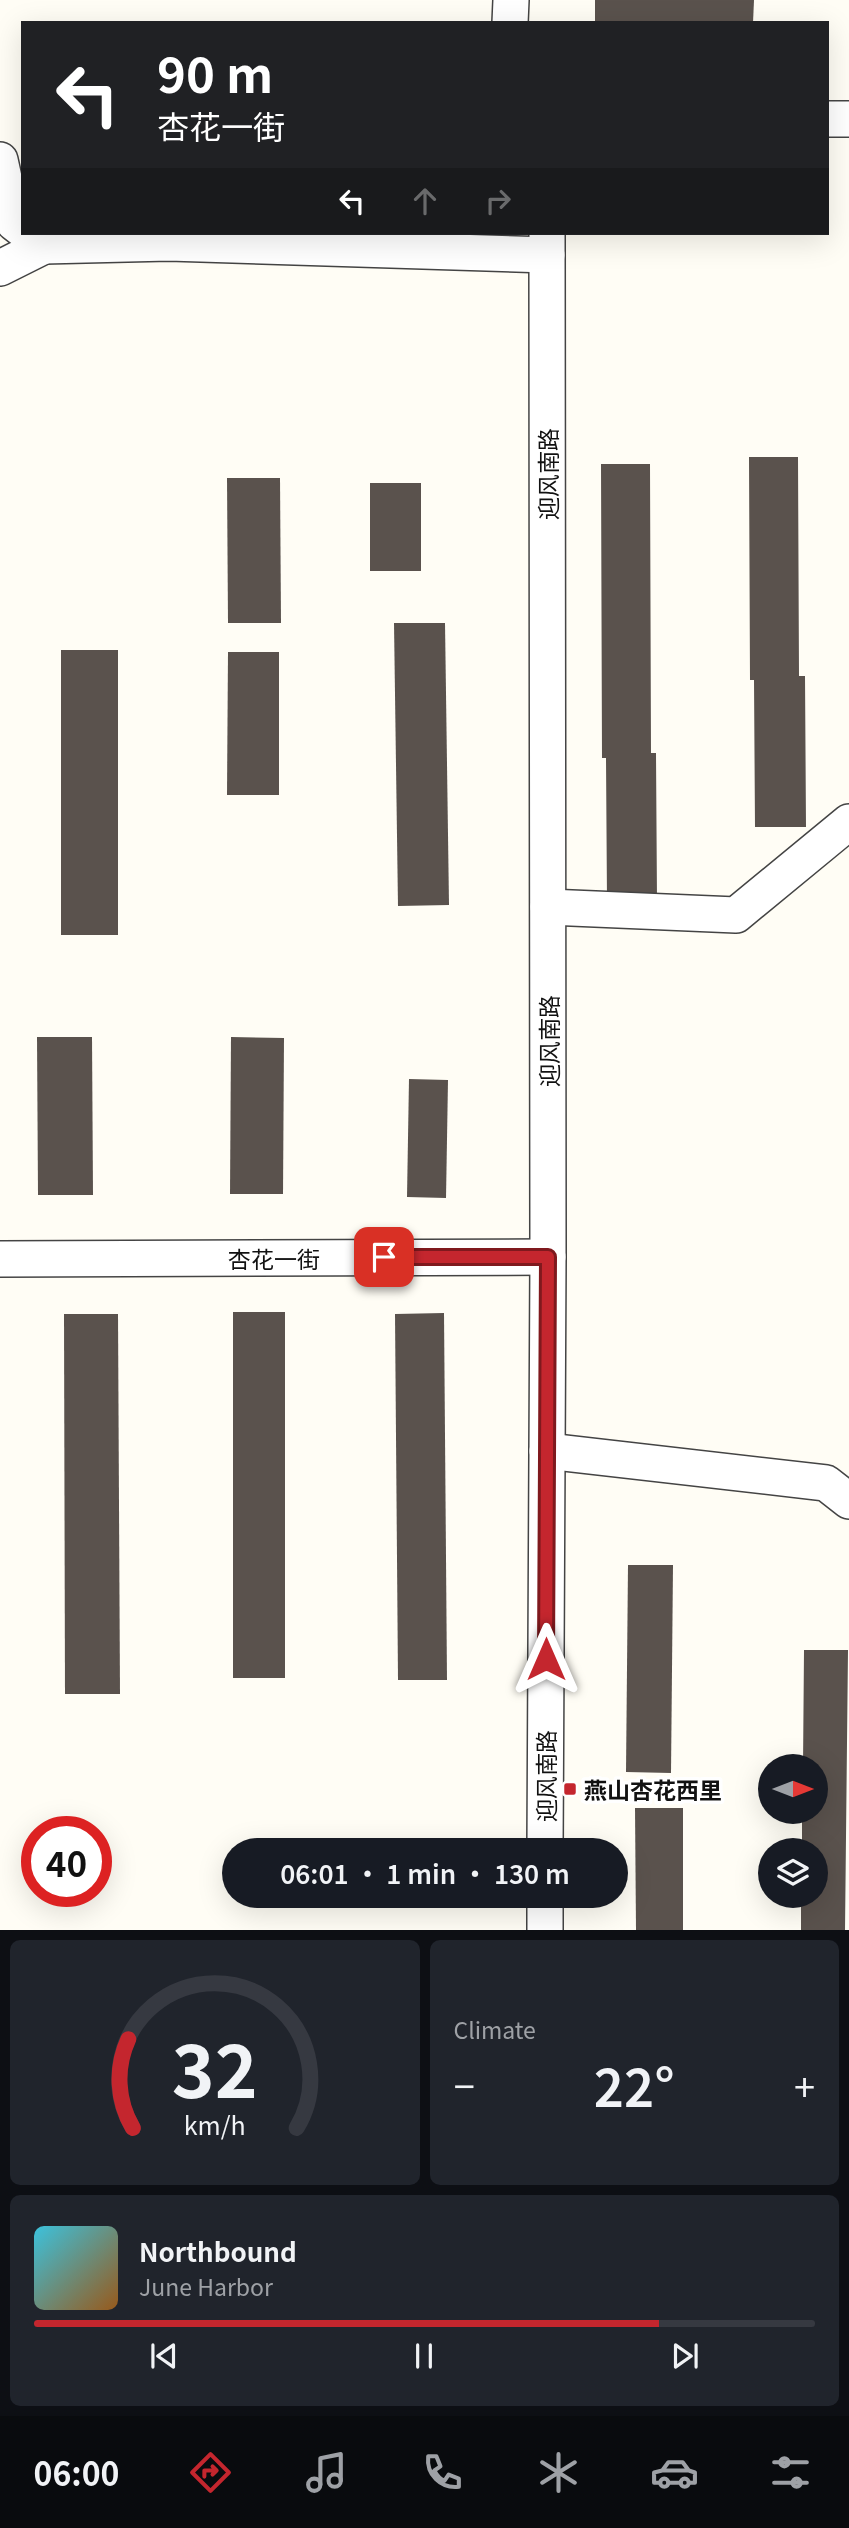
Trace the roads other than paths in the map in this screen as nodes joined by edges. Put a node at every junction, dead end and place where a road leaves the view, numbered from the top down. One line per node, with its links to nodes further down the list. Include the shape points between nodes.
1 (511, 0): 2 (street)
2 (510, 21)
3 (829, 119): 4 (street)
4 (849, 119)
5 (0, 160): 6 (street, via 14,223)
6 (21, 228)
7 (31, 236): 8 (street, via 169,243); 9 (street)
8 (547, 244): 11 (street, 迎风南路)
9 (0, 268)
10 (849, 822): 11 (street, via 736,915)
11 (548, 907): 12 (street, 迎风南路)
12 (548, 1257): 13 (street, 杏花一街); 14 (street, 迎风南路)
13 (0, 1259)
14 (547, 1451): 15 (street, via 826,1483); 16 (street, 迎风南路)
15 (849, 1501)
16 (545, 1838)
17 (545, 1908): 18 (street)
18 (545, 1930)

